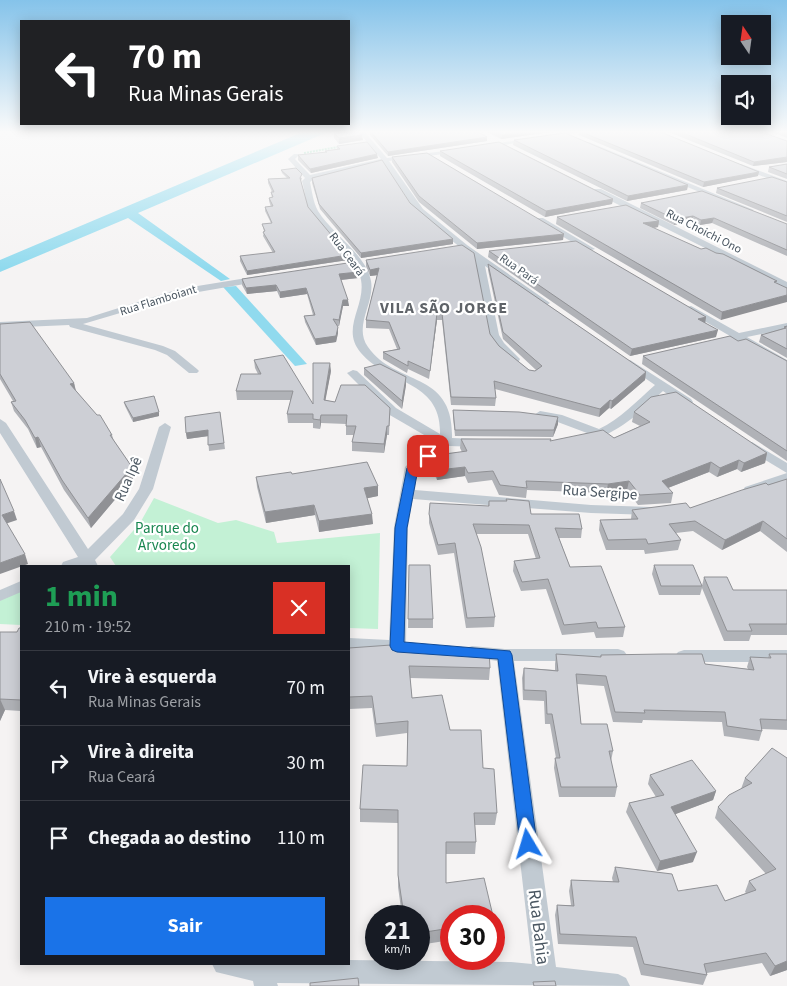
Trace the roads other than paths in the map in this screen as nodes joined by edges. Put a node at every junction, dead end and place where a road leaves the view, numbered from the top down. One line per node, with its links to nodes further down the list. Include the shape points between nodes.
1 (313, 177): 4 (street)
2 (397, 177): 20 (street, Rua Pará, via 420,211 460,248)
3 (669, 177): 10 (street)
4 (309, 178): 44 (street, Rua Ceará, via 306,181 316,214 364,272 367,290 356,324 363,349 386,368 432,394 449,411)
5 (771, 178): 6 (street); 7 (street)
6 (754, 182)
7 (787, 184)
8 (586, 186): 13 (street, Rua Choichi Ono)
9 (721, 189): 10 (street)
10 (706, 192): 11 (street); 15 (street)
11 (687, 195)
12 (638, 204): 13 (street)
13 (629, 206): 14 (street); 22 (street, Rua Choichi Ono)
14 (610, 210)
15 (760, 215)
16 (544, 220): 17 (street)
17 (579, 242): 18 (street); 19 (street)
18 (560, 244)
19 (595, 252)
20 (480, 255): 24 (street, Rua Pará); 33 (street, via 494,335 504,350)
21 (271, 277): 25 (street, Rua Flamboiant, via 188,290 100,318)
22 (787, 286)
23 (679, 302): 28 (street)
24 (558, 312)
25 (66, 323): 26 (street, Rua Flamboiant); 34 (street, via 158,348)
26 (0, 325)
27 (787, 326): 28 (street)
28 (737, 336): 29 (street); 32 (street)
29 (719, 341)
30 (647, 357): 31 (street)
31 (625, 359): 36 (street)
32 (787, 365)
33 (526, 368)
34 (193, 371)
35 (353, 373): 44 (street, via 392,411)
36 (662, 385): 37 (street); 41 (street, via 622,422)
37 (693, 406)
38 (527, 414): 41 (street, via 558,418)
39 (0, 423): 51 (street)
40 (165, 427): 51 (street, Rua Ipê, via 139,502)
41 (601, 434): 43 (street)
42 (740, 437): 46 (street)
43 (574, 440)
44 (446, 442): 45 (street); 48 (street, via 412,468)
45 (496, 444)
46 (787, 469)
47 (787, 477): 49 (street)
48 (407, 494): 50 (street, Rua Sergipe, via 616,511); 56 (street, via 401,528)
49 (735, 495)
50 (668, 510)
51 (89, 563): 52 (street)
52 (75, 565)
53 (20, 586): 54 (street)
54 (0, 596)
55 (350, 644): 56 (street)
56 (397, 646): 57 (street)
57 (417, 648)
58 (456, 651): 59 (street)
59 (505, 655): 60 (street); 64 (street, Rua Bahia)
60 (631, 655)
61 (670, 656): 62 (street)
62 (787, 656)
63 (227, 965): 65 (street)
64 (545, 977): 65 (street, via 511,974); 66 (street, Rua Bahia)
65 (264, 978)
66 (618, 986)

